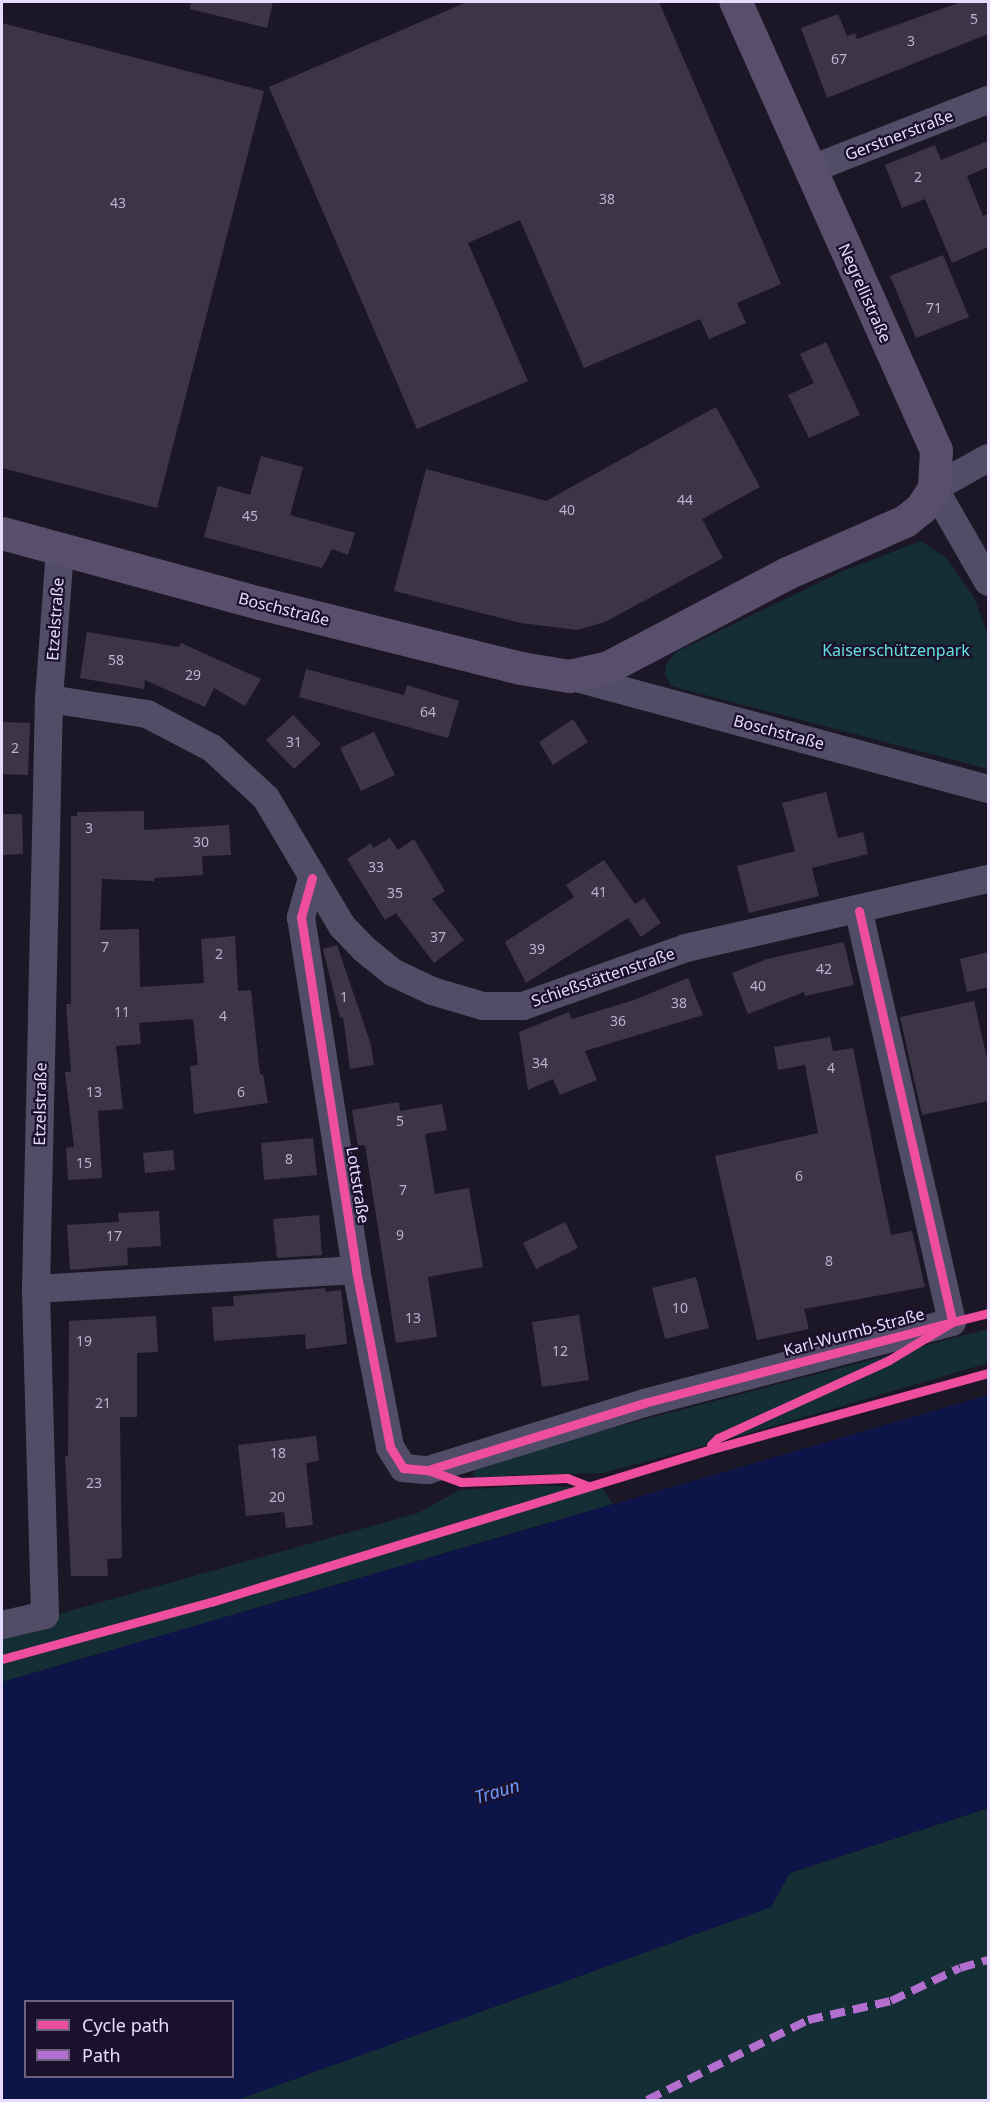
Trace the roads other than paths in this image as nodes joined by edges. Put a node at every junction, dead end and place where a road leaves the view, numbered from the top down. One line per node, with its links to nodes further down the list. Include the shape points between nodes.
1 (736, 2): 3 (main road, Negrellistraße)
2 (988, 100): 3 (street, Gerstnerstraße)
3 (809, 170): 5 (main road, Negrellistraße, via 936,450)
4 (988, 458): 5 (street)
5 (934, 488): 8 (street); 9 (main road, Boschstraße, via 921,508 905,521 787,573 608,667)
6 (2, 533): 7 (main road, Boschstraße)
7 (60, 549): 9 (main road, Boschstraße, via 306,615 521,668); 10 (street, Etzelstraße)
8 (988, 582)
9 (569, 676): 11 (street, Boschstraße)
10 (49, 699): 12 (street, Schießstättenstraße, via 147,714 212,748 266,798); 16 (street, Etzelstraße)
11 (988, 789)
12 (312, 878): 14 (street, Schießstättenstraße, via 342,926 394,973 432,991 483,1006 523,1006 686,948); 15 (street, Lottstraße, via 301,917)
13 (988, 879): 14 (street, Schießstättenstraße)
14 (859, 911): 17 (street, Karl-Wurmb-Straße, via 952,1322 644,1402)
15 (356, 1270): 16 (street); 17 (street, Lottstraße, via 390,1447 403,1468)
16 (36, 1289): 18 (street, Etzelstraße, via 45,1615)
17 (428, 1470)
18 (2, 1625)

